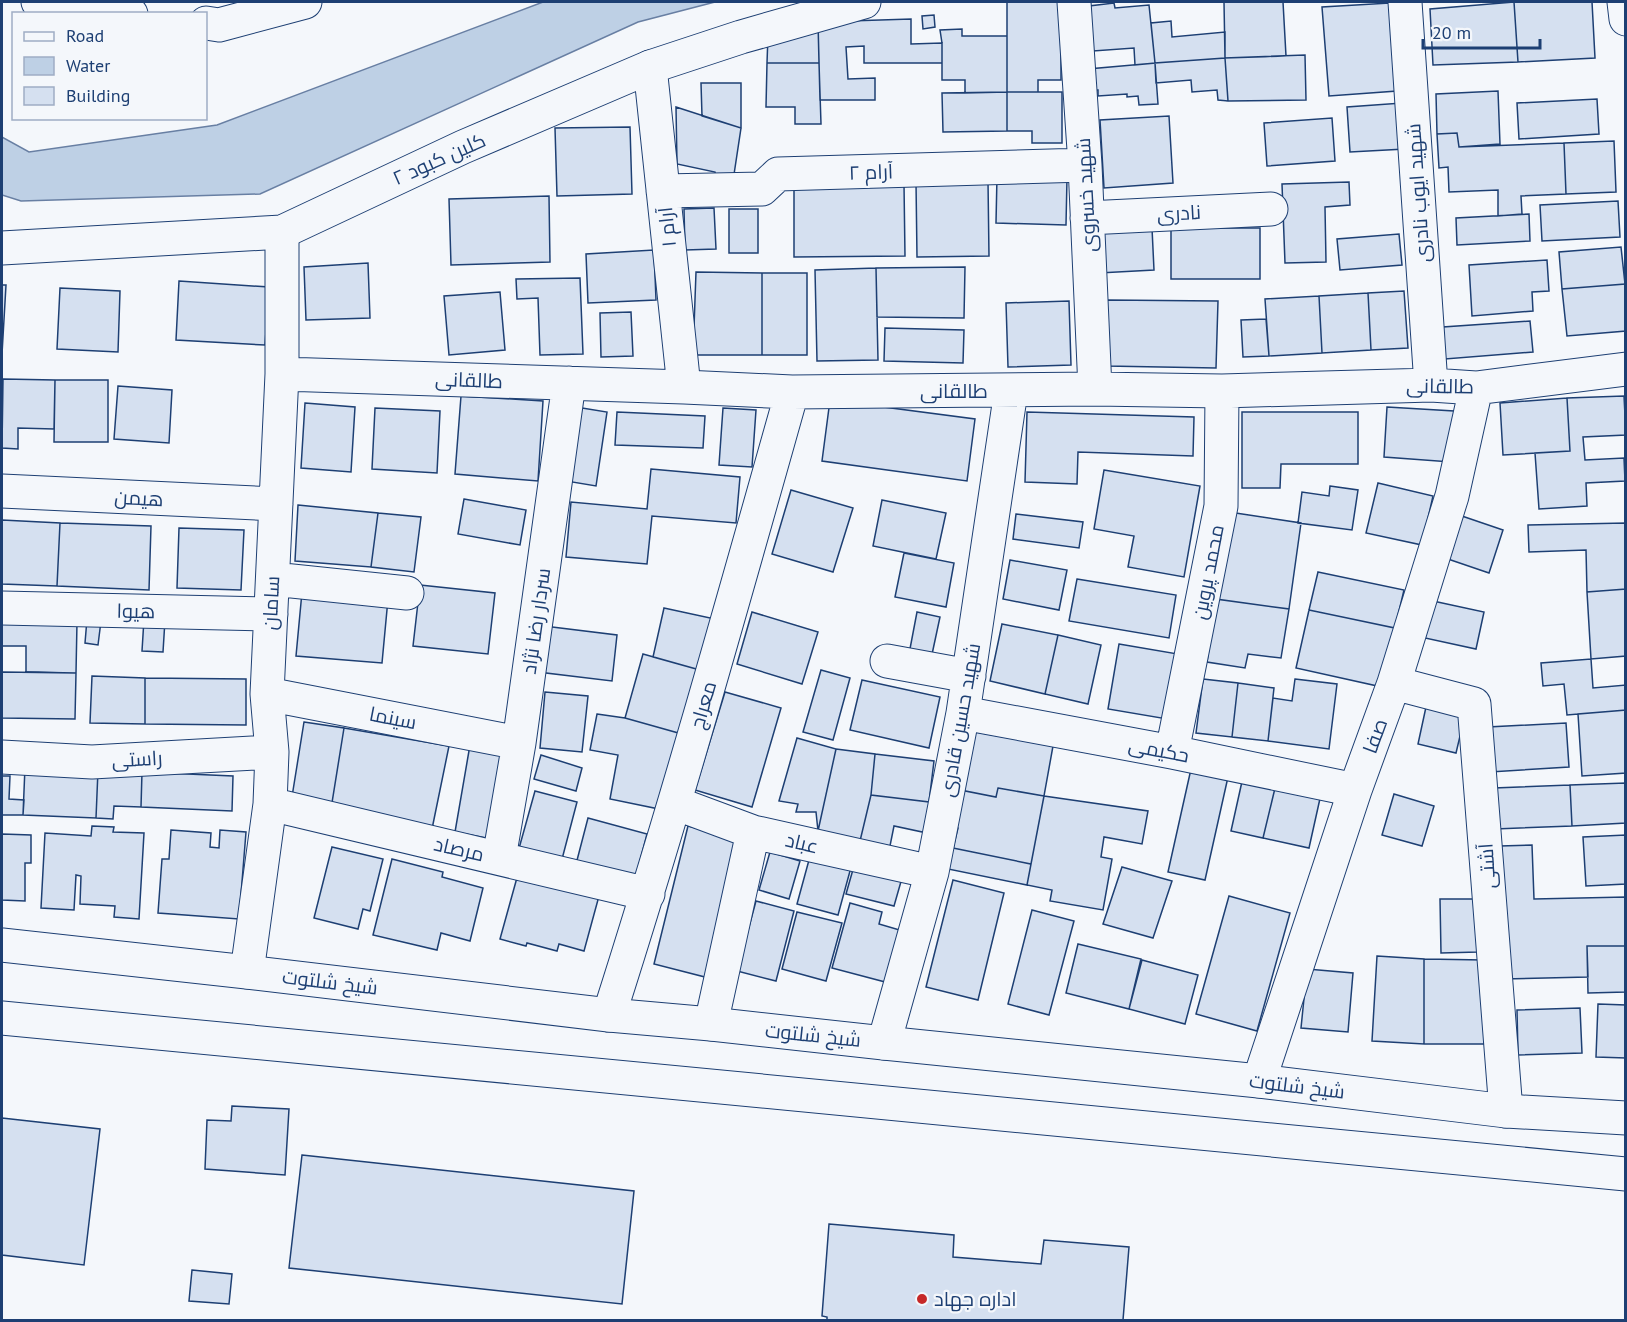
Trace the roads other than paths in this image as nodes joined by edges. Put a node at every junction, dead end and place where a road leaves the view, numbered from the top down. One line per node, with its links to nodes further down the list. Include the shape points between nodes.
1 (38, 2): 7 (street)
2 (305, 2): 9 (street, via 219,25)
3 (864, 2): 10 (street, کلین کبود ۲)
4 (1074, 2): 11 (street, شهید خسروی)
5 (1405, 2): 20 (street, شهید ایوب نادری)
6 (1624, 2): 8 (street)
7 (116, 12)
8 (1626, 20)
9 (207, 24)
10 (650, 67): 12 (street, آرام ۱); 15 (street, کلین کبود ۲, via 464,147)
11 (1085, 165): 12 (street, آرام ۲, via 778,174 762,189); 14 (street, شهید خسروی)
12 (663, 191): 21 (street, آرام ۱)
13 (1271, 209): 14 (street, نادری)
14 (1087, 218): 23 (street, شهید خسروی)
15 (282, 232): 16 (street, کلین کبود ۲); 18 (street, سامان)
16 (2, 249)
17 (1626, 369): 22 (street, طالقانی)
18 (282, 374): 19 (street, طالقانی); 28 (street, سامان)
19 (569, 383): 21 (street, طالقانی); 38 (street, سردار رضا نژاد)
20 (1431, 385): 22 (street, طالقانی); 25 (street, طالقانی)
21 (684, 387): 26 (street, طالقانی)
22 (1476, 388): 35 (street, صفا, via 1452,495)
23 (1095, 389): 24 (street, طالقانی); 25 (street, طالقانی)
24 (1011, 391): 26 (street, طالقانی); 34 (street, شهید حسین قادری)
25 (1222, 391): 40 (street, محمد پروین, via 1221,507)
26 (792, 392): 43 (street, معراج)
27 (2, 491): 28 (street, هیمن)
28 (276, 504): 29 (street, سامان)
29 (273, 579): 30 (street); 32 (street, سامان)
30 (407, 593)
31 (2, 608): 32 (street, هیوا)
32 (271, 614): 36 (street, سامان)
33 (887, 661): 34 (street)
34 (969, 676): 37 (street, شهید حسین قادری)
35 (1394, 682): 42 (street, صفا); 56 (street, آشتی, via 1474,704)
36 (267, 694): 38 (street, سینما); 39 (street, سامان)
37 (963, 713): 40 (street, حکیمی); 47 (street, شهید حسین قادری)
38 (519, 742): 46 (street, سردار رضا نژاد)
39 (272, 752): 41 (street, راستی, via 92,762); 44 (street, سامان)
40 (1172, 752): 42 (street, حکیمی)
41 (2, 757)
42 (1355, 790): 55 (street, صفا)
43 (675, 803): 45 (street, عباد); 48 (street, معراج)
44 (270, 804): 46 (street, مرصاد); 50 (street, سامان)
45 (753, 832): 47 (street, عباد); 53 (street)
46 (499, 858): 48 (street, مرصاد)
47 (932, 872): 54 (street, شهید حسین قادری)
48 (648, 894): 51 (street, معراج)
49 (2, 945): 50 (street, شیخ شلتوت)
50 (247, 972): 51 (street, شیخ شلتوت)
51 (609, 1015): 53 (street, شیخ شلتوت)
52 (2, 1018): 58 (street)
53 (711, 1024): 54 (street, شیخ شلتوت)
54 (884, 1043): 55 (street, شیخ شلتوت)
55 (1259, 1081): 56 (street, شیخ شلتوت)
56 (1506, 1111): 57 (street, شیخ شلتوت)
57 (1626, 1118)
58 (1626, 1174)

